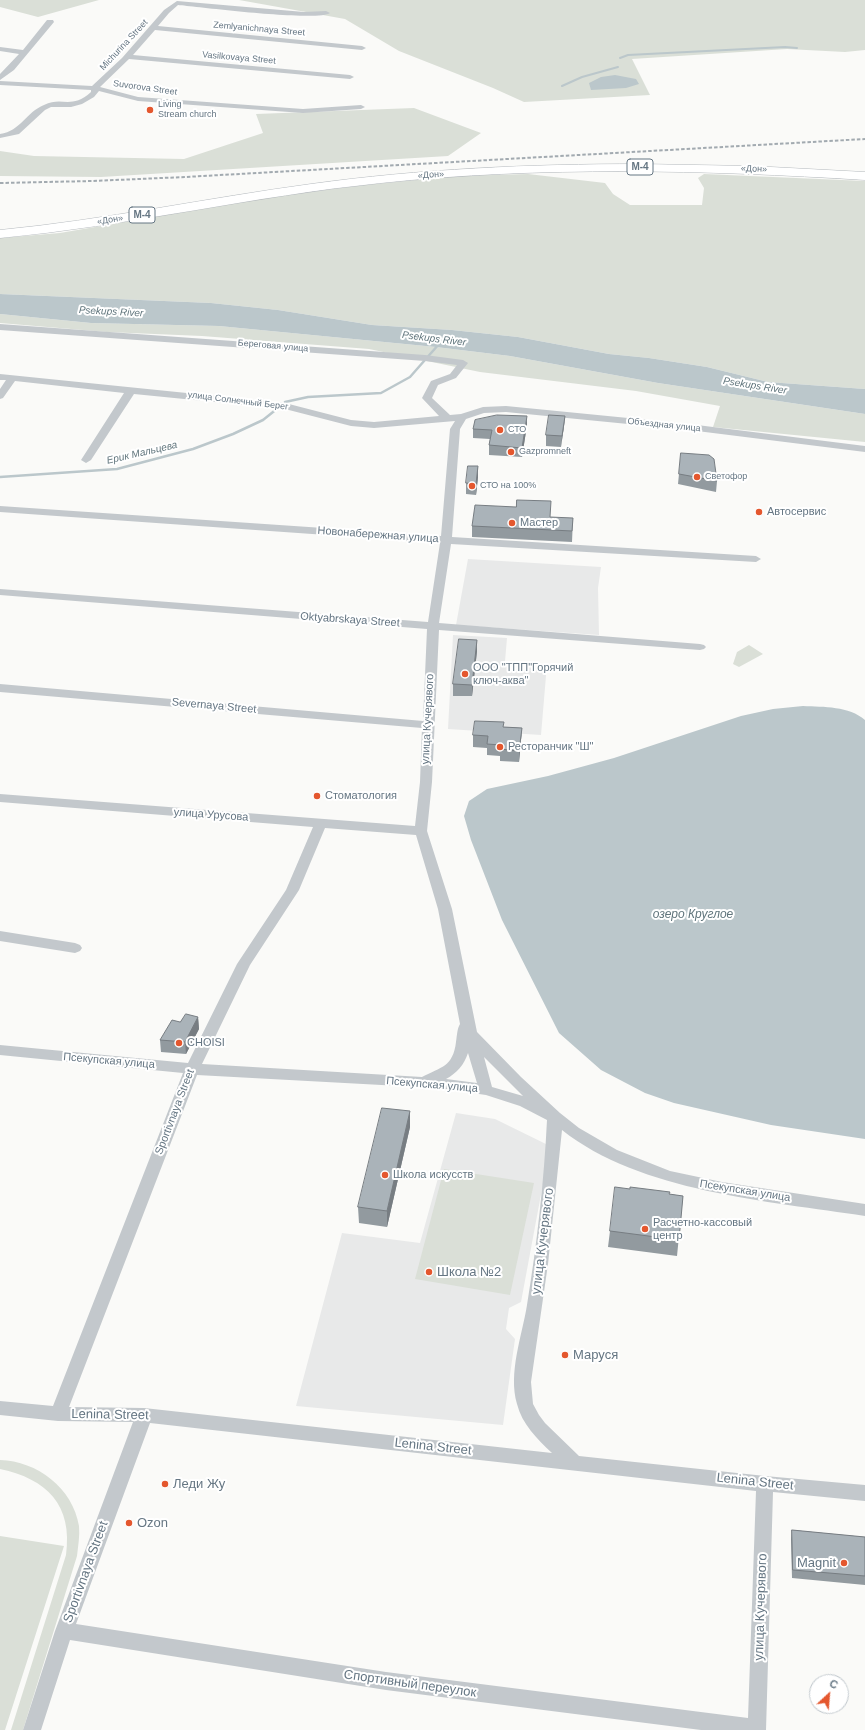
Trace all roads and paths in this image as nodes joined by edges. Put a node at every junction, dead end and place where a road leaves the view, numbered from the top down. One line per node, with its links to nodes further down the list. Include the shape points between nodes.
1 (326, 13): 3 (street, Michurina Street, via 304,14 177,3 169,7)
2 (50, 22): 6 (street)
3 (153, 28): 4 (street, Zemlyanichnaya Street); 7 (street, Michurina Street)
4 (362, 48)
5 (0, 49): 6 (street)
6 (24, 52): 8 (street)
7 (127, 58): 9 (street, Vasilkovaya Street); 11 (street, Michurina Street)
8 (0, 78)
9 (350, 78)
10 (0, 83): 11 (street, Suvorova Street)
11 (94, 88): 12 (street, Suvorova Street, via 138,99 178,103 303,111); 13 (street, Michurina Street, via 95,92 90,98 72,105 50,104 19,130 11,135)
12 (360, 108)
13 (1, 136)
14 (865, 176): 15 (highway, «Дон» / М-4, via 674,167 555,168 414,176 283,192 42,230)
15 (0, 234)
16 (0, 327): 22 (street, Береговая улица, via 205,340 463,363 453,376 434,383 427,398)
17 (0, 377): 18 (street, улица Солнечный Берег)
18 (12, 378): 19 (street, улица Солнечный Берег); 20 (street)
19 (131, 390): 22 (street, улица Солнечный Берег, via 285,406 351,423 374,425); 24 (street)
20 (0, 396)
21 (462, 417): 22 (street, улица Солнечный Берег); 23 (street, Объездная улица, via 483,410 506,409 689,427); 26 (street, улица Кучерявого, via 455,429)
22 (448, 418)
23 (865, 449)
24 (86, 460)
25 (0, 509): 26 (street, Новонабережная улица)
26 (446, 540): 27 (street, Новонабережная улица); 29 (street, улица Кучерявого)
27 (756, 558)
28 (0, 592): 29 (street, Oktyabrskaya Street)
29 (433, 626): 30 (street, Oktyabrskaya Street); 32 (street, улица Кучерявого)
30 (700, 647)
31 (0, 688): 32 (street, Severnaya Street)
32 (428, 725): 35 (street, улица Кучерявого)
33 (0, 798): 34 (street, улица Урусова)
34 (321, 823): 35 (street, улица Урусова); 41 (street, Sportivnaya Street, via 292,890 244,964)
35 (422, 831): 38 (street, улица Кучерявого, via 445,909)
36 (0, 936): 37 (street)
37 (75, 948)
38 (466, 1018): 39 (street, улица Кучерявого); 42 (street, улица Кучерявого, via 464,1047 457,1063 444,1074)
39 (471, 1034): 43 (street, улица Кучерявого); 44 (street, улица Кучерявого)
40 (0, 1050): 41 (street, Псекупская улица)
41 (192, 1069): 42 (street, Псекупская улица); 47 (street, Sportivnaya Street)
42 (415, 1082): 43 (street, Псекупская улица)
43 (486, 1090): 44 (street, Псекупская улица, via 525,1102)
44 (555, 1117): 45 (street, Псекупская улица, via 603,1149 626,1161 668,1176 722,1188); 49 (street, улица Кучерявого, via 535,1305 522,1383 525,1405 536,1424)
45 (865, 1210)
46 (0, 1408): 47 (street, Lenina Street)
47 (58, 1414): 48 (street, Lenina Street)
48 (144, 1415): 49 (street, Lenina Street); 52 (street, Sportivnaya Street)
49 (576, 1463): 50 (street, Lenina Street)
50 (765, 1484): 51 (street, Lenina Street); 53 (street, улица Кучерявого)
51 (865, 1493)
52 (64, 1631): 53 (street, Спортивный переулок, via 386,1681); 54 (street, Sportivnaya Street)
53 (758, 1729)
54 (32, 1730)

